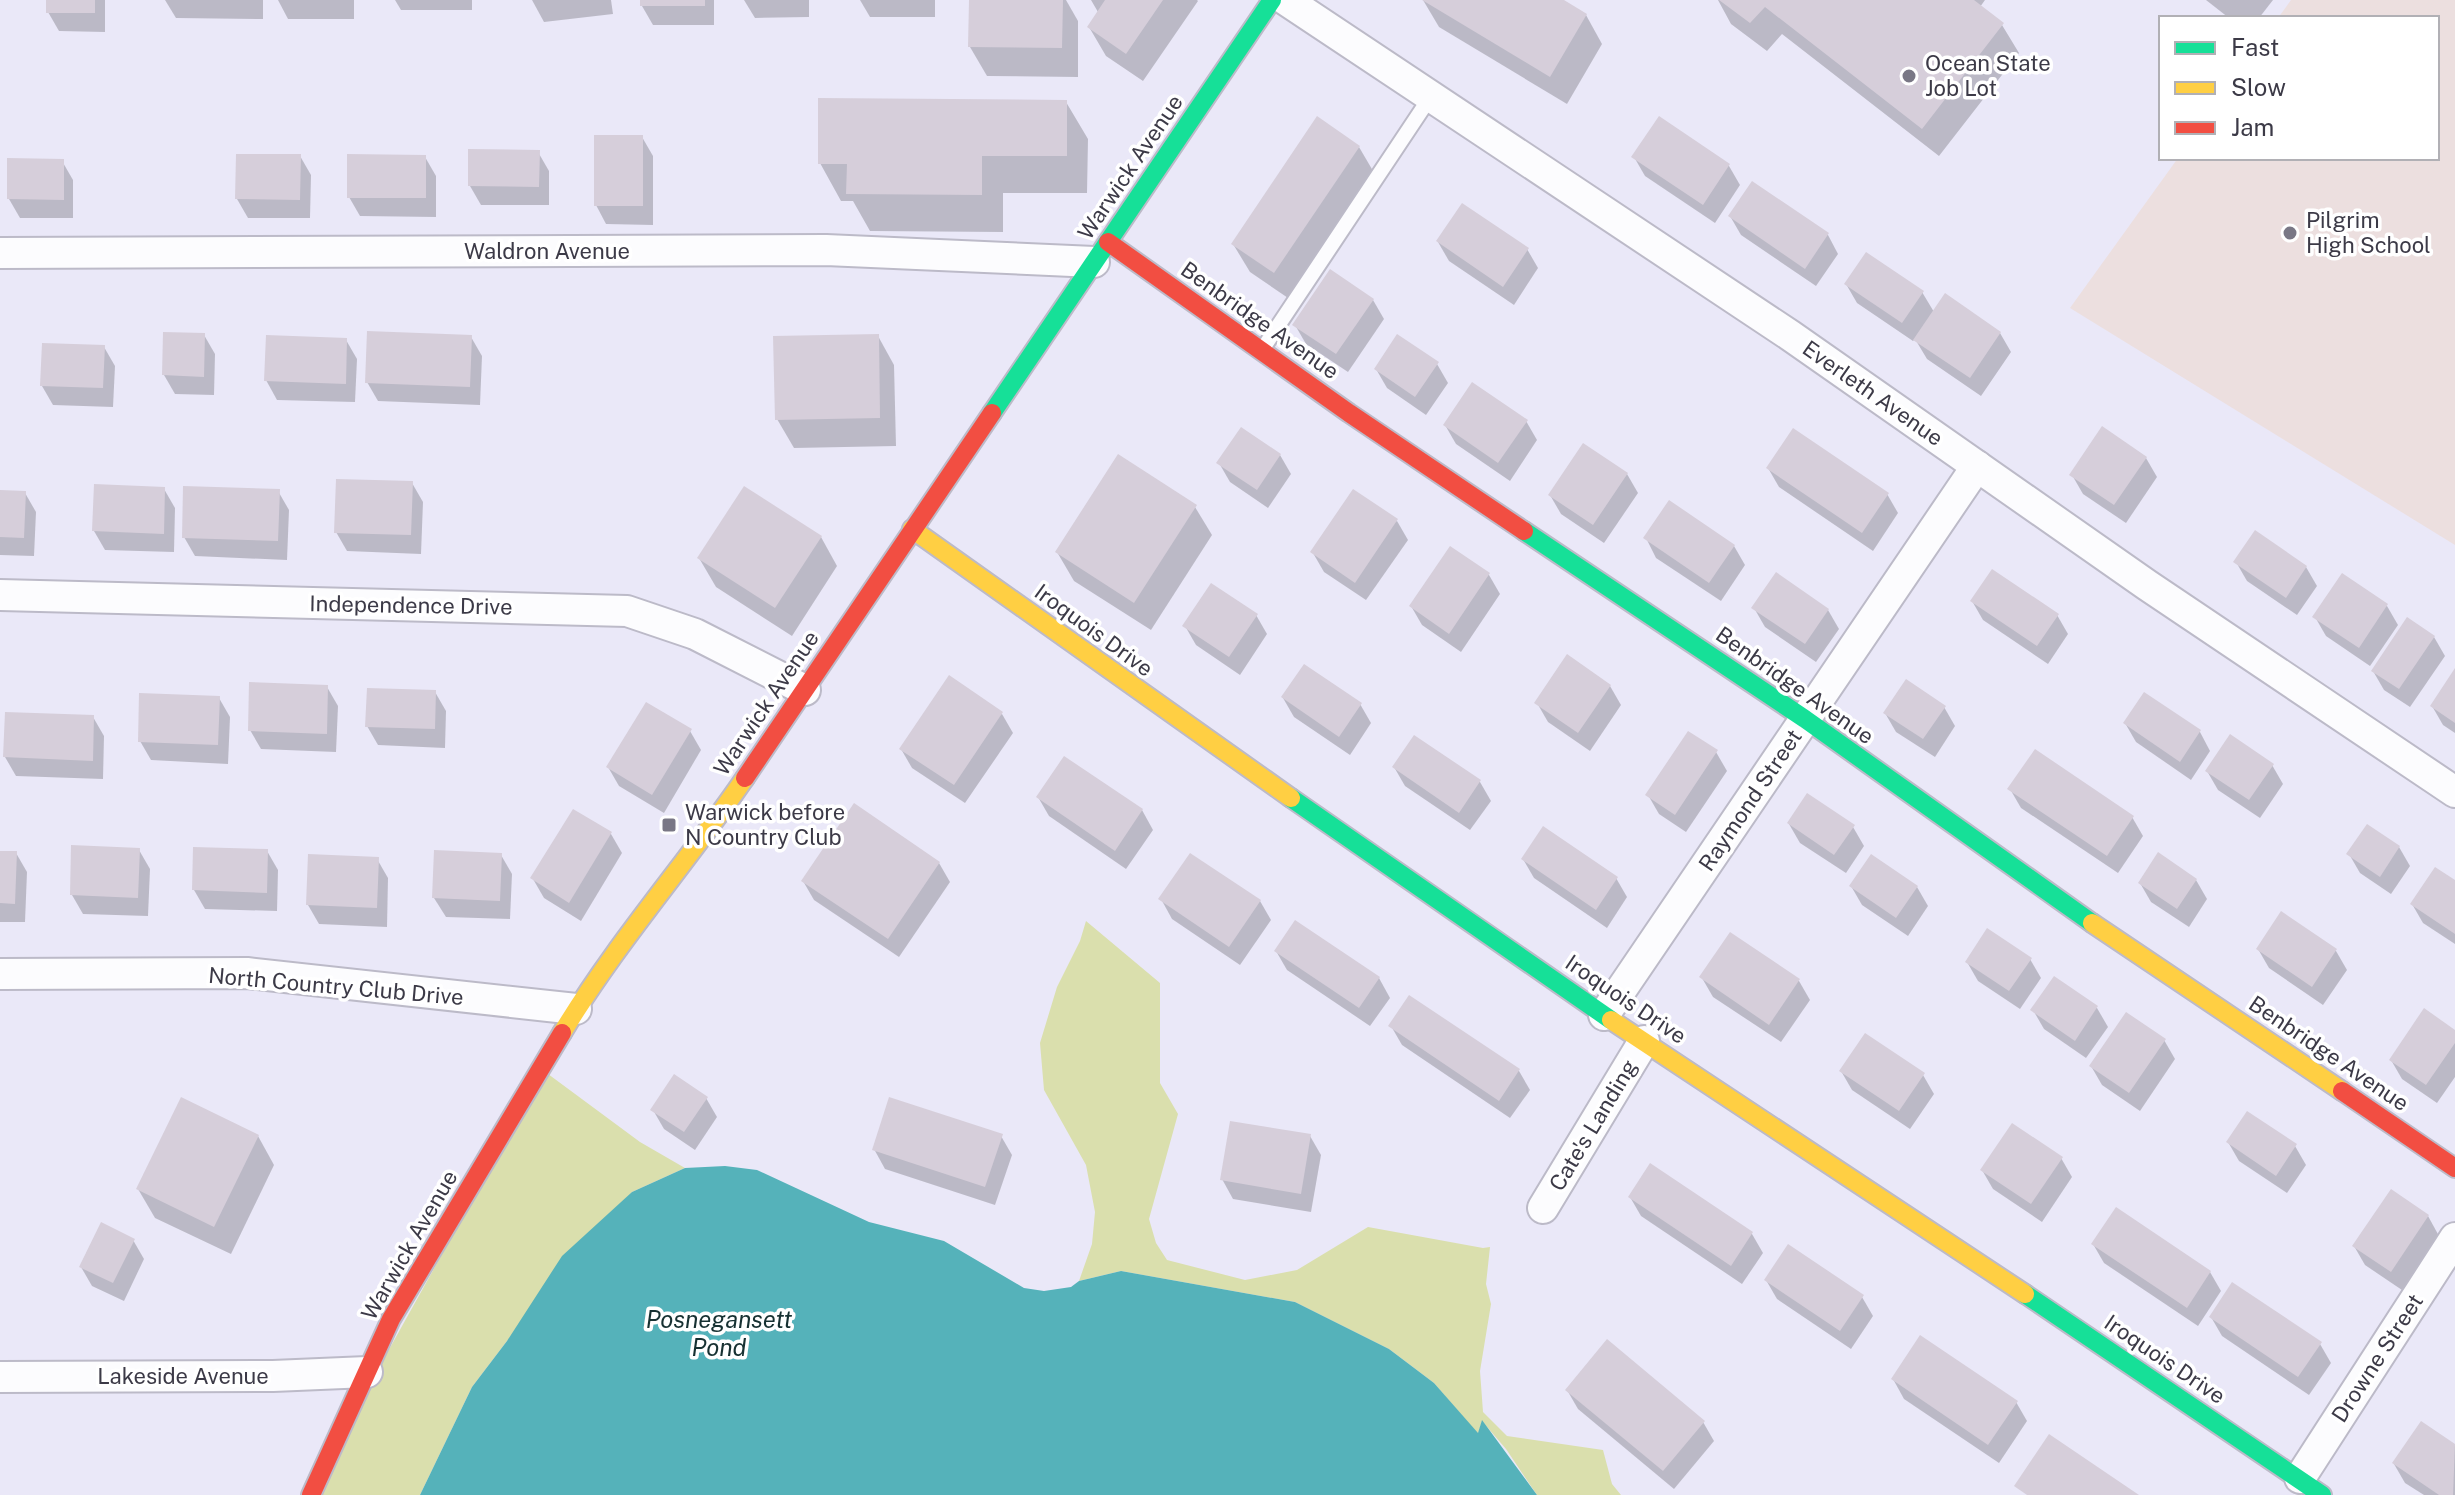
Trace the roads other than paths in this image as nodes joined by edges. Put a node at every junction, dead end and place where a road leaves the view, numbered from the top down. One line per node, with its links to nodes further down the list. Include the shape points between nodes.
1 (1272, 0): 4 (street, Warwick Avenue)
2 (1286, 0): 3 (street, Everleth Avenue)
3 (1431, 96): 6 (lane); 7 (street, Everleth Avenue)
4 (1101, 252): 5 (street, Waldron Avenue); 6 (street, Benbridge Avenue); 8 (street, Warwick Avenue)
5 (0, 253)
6 (1261, 350): 11 (street, Benbridge Avenue)
7 (1977, 466): 11 (street, Raymond Street); 12 (street, Everleth Avenue)
8 (912, 529): 10 (street, Warwick Avenue); 15 (street, Iroquois Drive)
9 (0, 595): 10 (street, Independence Drive, via 627,611 695,634)
10 (805, 690): 14 (street, Warwick Avenue)
11 (1805, 719): 15 (street, Raymond Street); 17 (street, Benbridge Avenue, via 2042,889)
12 (2455, 792)
13 (0, 974): 14 (street, North Country Club Drive, via 247,973)
14 (576, 1009): 20 (street, Warwick Avenue, via 391,1319)
15 (1604, 1015): 16 (street, Iroquois Drive)
16 (1644, 1041): 18 (street, Cate's Landing); 22 (street, Iroquois Drive)
17 (2455, 1168)
18 (1543, 1208)
19 (2455, 1238): 22 (street, Drowne Street)
20 (367, 1372): 21 (street, Lakeside Avenue); 23 (street, Warwick Avenue)
21 (0, 1377)
22 (2311, 1487)
23 (311, 1495)

